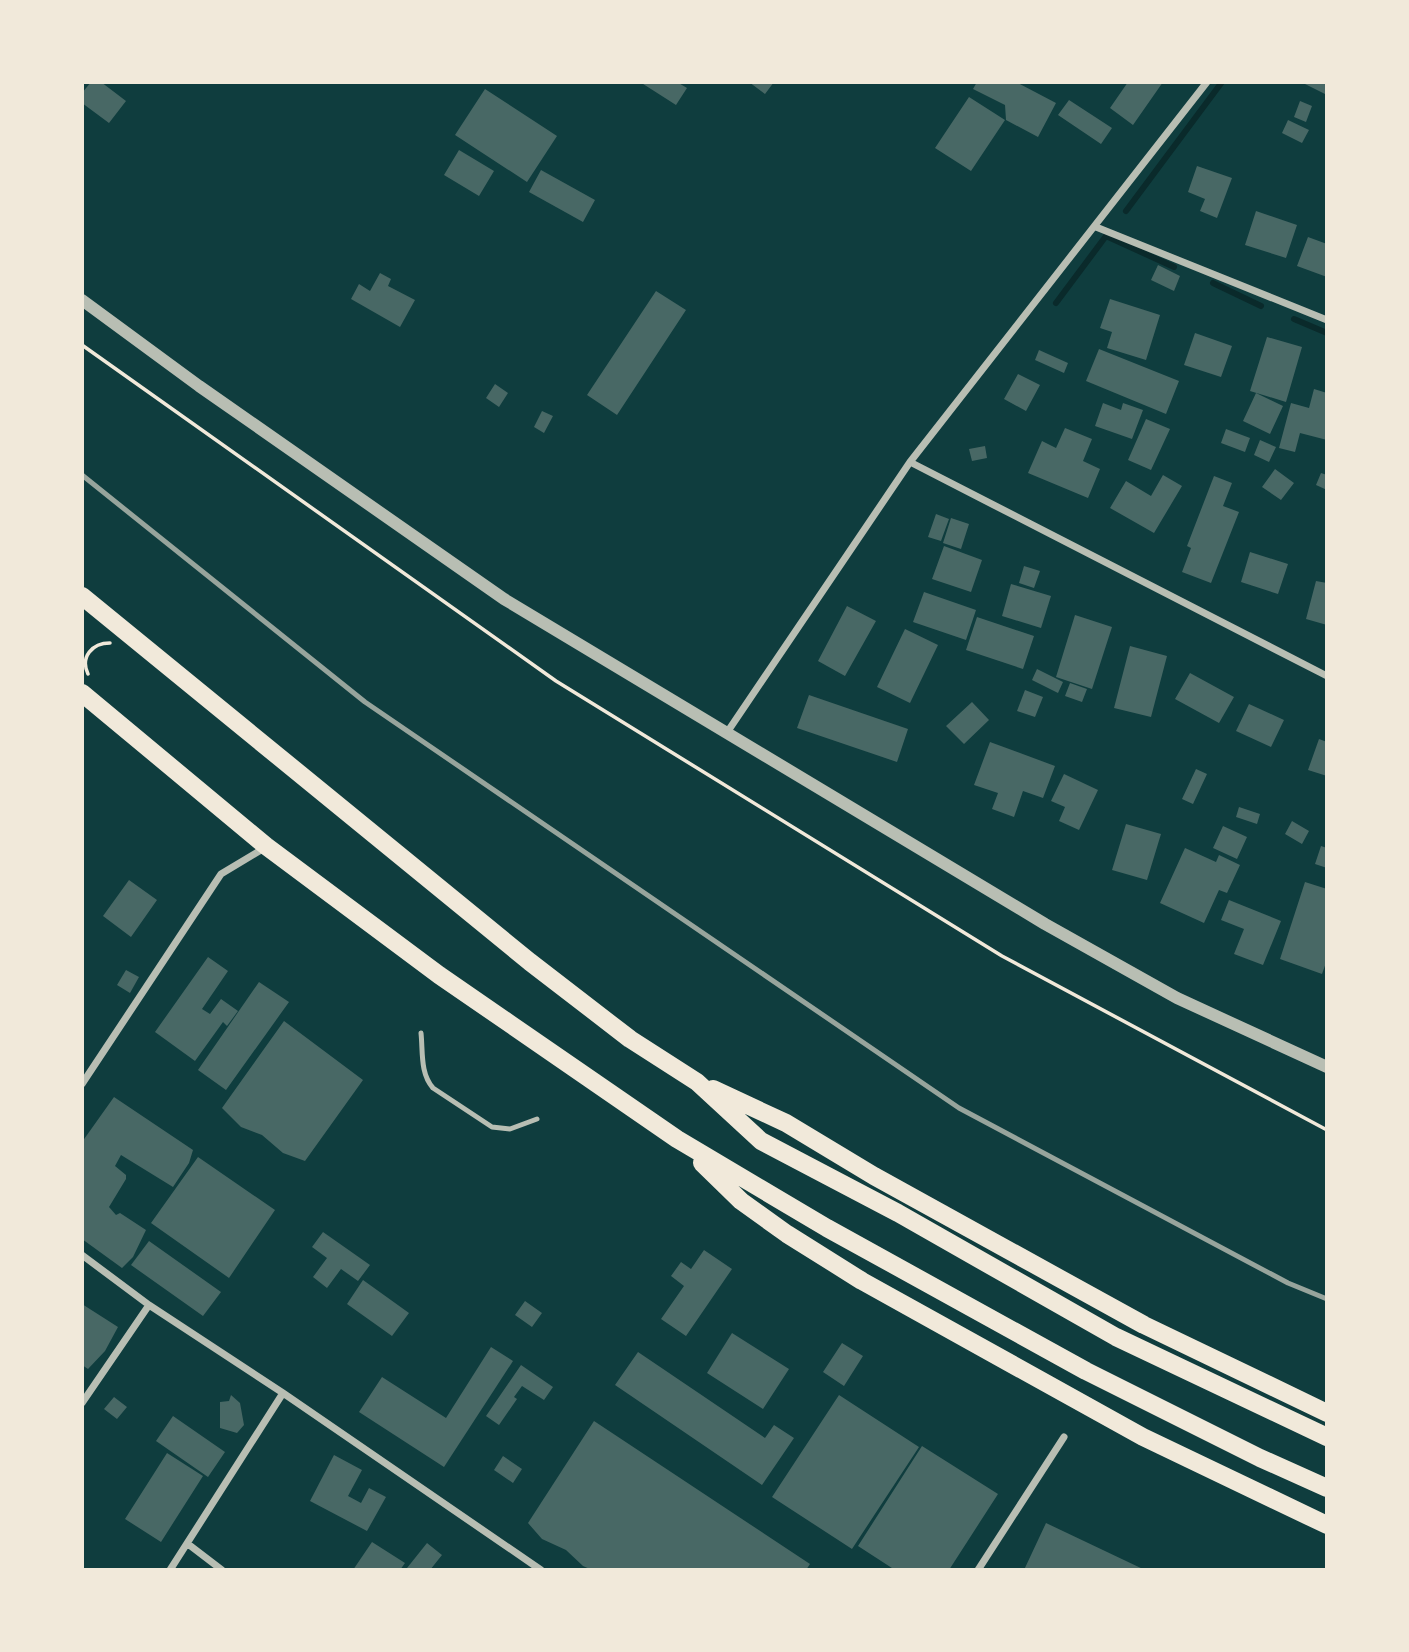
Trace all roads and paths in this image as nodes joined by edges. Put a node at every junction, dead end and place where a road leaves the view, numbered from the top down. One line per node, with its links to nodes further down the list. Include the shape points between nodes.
1 (1207, 82): 2 (street)
2 (1096, 227): 4 (street); 6 (street)
3 (82, 300): 11 (street, via 503,598)
4 (1327, 320)
5 (82, 345): 18 (path, via 556,681 1002,956)
6 (910, 462): 9 (street); 11 (street)
7 (82, 596): 15 (highway, via 530,962 630,1039)
8 (118, 642): 10 (path, via 91,648)
9 (1327, 676)
10 (86, 686): 12 (highway)
11 (726, 734): 14 (street, via 1165,991)
12 (266, 846): 16 (street, via 221,874); 19 (highway, via 439,975)
13 (421, 1033): 17 (lane, via 423,1073 433,1088 492,1127 510,1129)
14 (1327, 1067)
15 (697, 1082): 24 (highway, via 786,1123 1144,1325); 26 (highway, via 761,1141 1116,1337)
16 (82, 1084)
17 (537, 1119)
18 (1327, 1130)
19 (677, 1139): 27 (highway, via 1086,1371); 28 (highway, via 741,1201 862,1281 1143,1437)
20 (82, 1255): 21 (street)
21 (149, 1305): 22 (street); 23 (street)
22 (283, 1393): 29 (street); 32 (street)
23 (82, 1403)
24 (1327, 1413)
25 (1064, 1437): 33 (street)
26 (1327, 1437)
27 (1327, 1488)
28 (1327, 1525)
29 (188, 1544): 30 (street); 31 (street)
30 (170, 1570)
31 (222, 1570)
32 (541, 1570)
33 (978, 1570)

